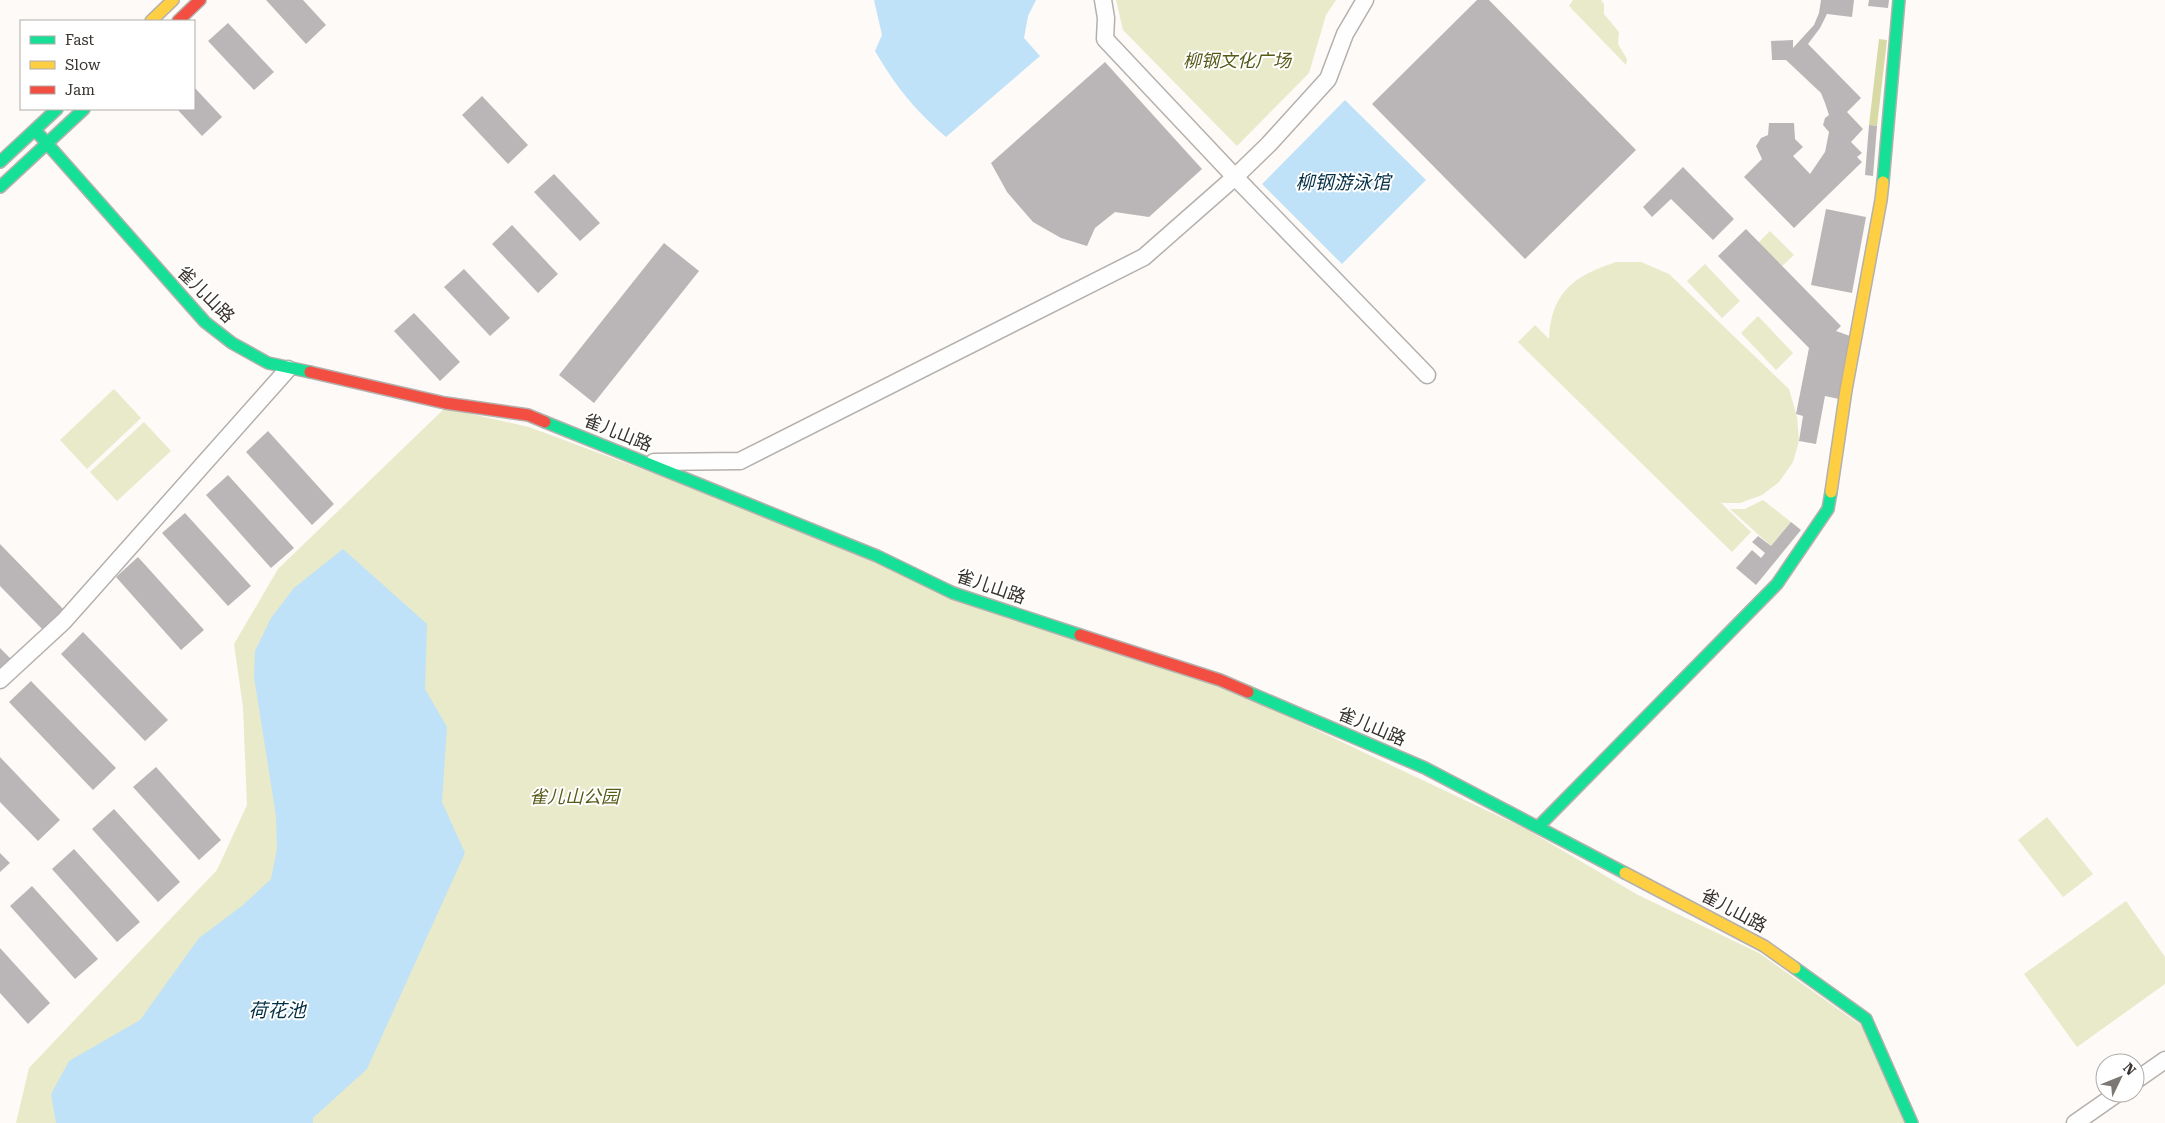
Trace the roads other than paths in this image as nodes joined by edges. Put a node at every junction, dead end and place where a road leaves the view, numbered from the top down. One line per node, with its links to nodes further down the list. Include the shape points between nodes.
1 (173, 0): 6 (street)
2 (200, 0): 7 (street)
3 (1103, 0): 13 (street, via 1105,39)
4 (1365, 0): 13 (street, via 1345,34 1328,79)
5 (1899, 0): 19 (street, via 1881,200 1828,508 1777,584)
6 (151, 20)
7 (179, 20)
8 (57, 110): 10 (street)
9 (83, 110): 11 (street)
10 (34, 130): 11 (street, 雀儿山路); 12 (street)
11 (46, 145): 14 (street); 15 (street, 雀儿山路, via 205,322 232,343 268,363)
12 (0, 162)
13 (1235, 177): 16 (street); 17 (street, via 1144,257 740,461)
14 (0, 188)
15 (288, 368): 17 (street, 雀儿山路, via 445,403 528,415); 18 (street, via 64,621)
16 (1427, 375)
17 (646, 462): 19 (street, 雀儿山路, via 877,556 953,593 1220,680 1425,768)
18 (0, 680)
19 (1539, 826): 23 (street, 雀儿山路, via 1764,946 1866,1019)
20 (2165, 1060): 21 (street)
21 (2145, 1074)
22 (2104, 1103): 24 (street)
23 (1912, 1123)
24 (2075, 1123)

